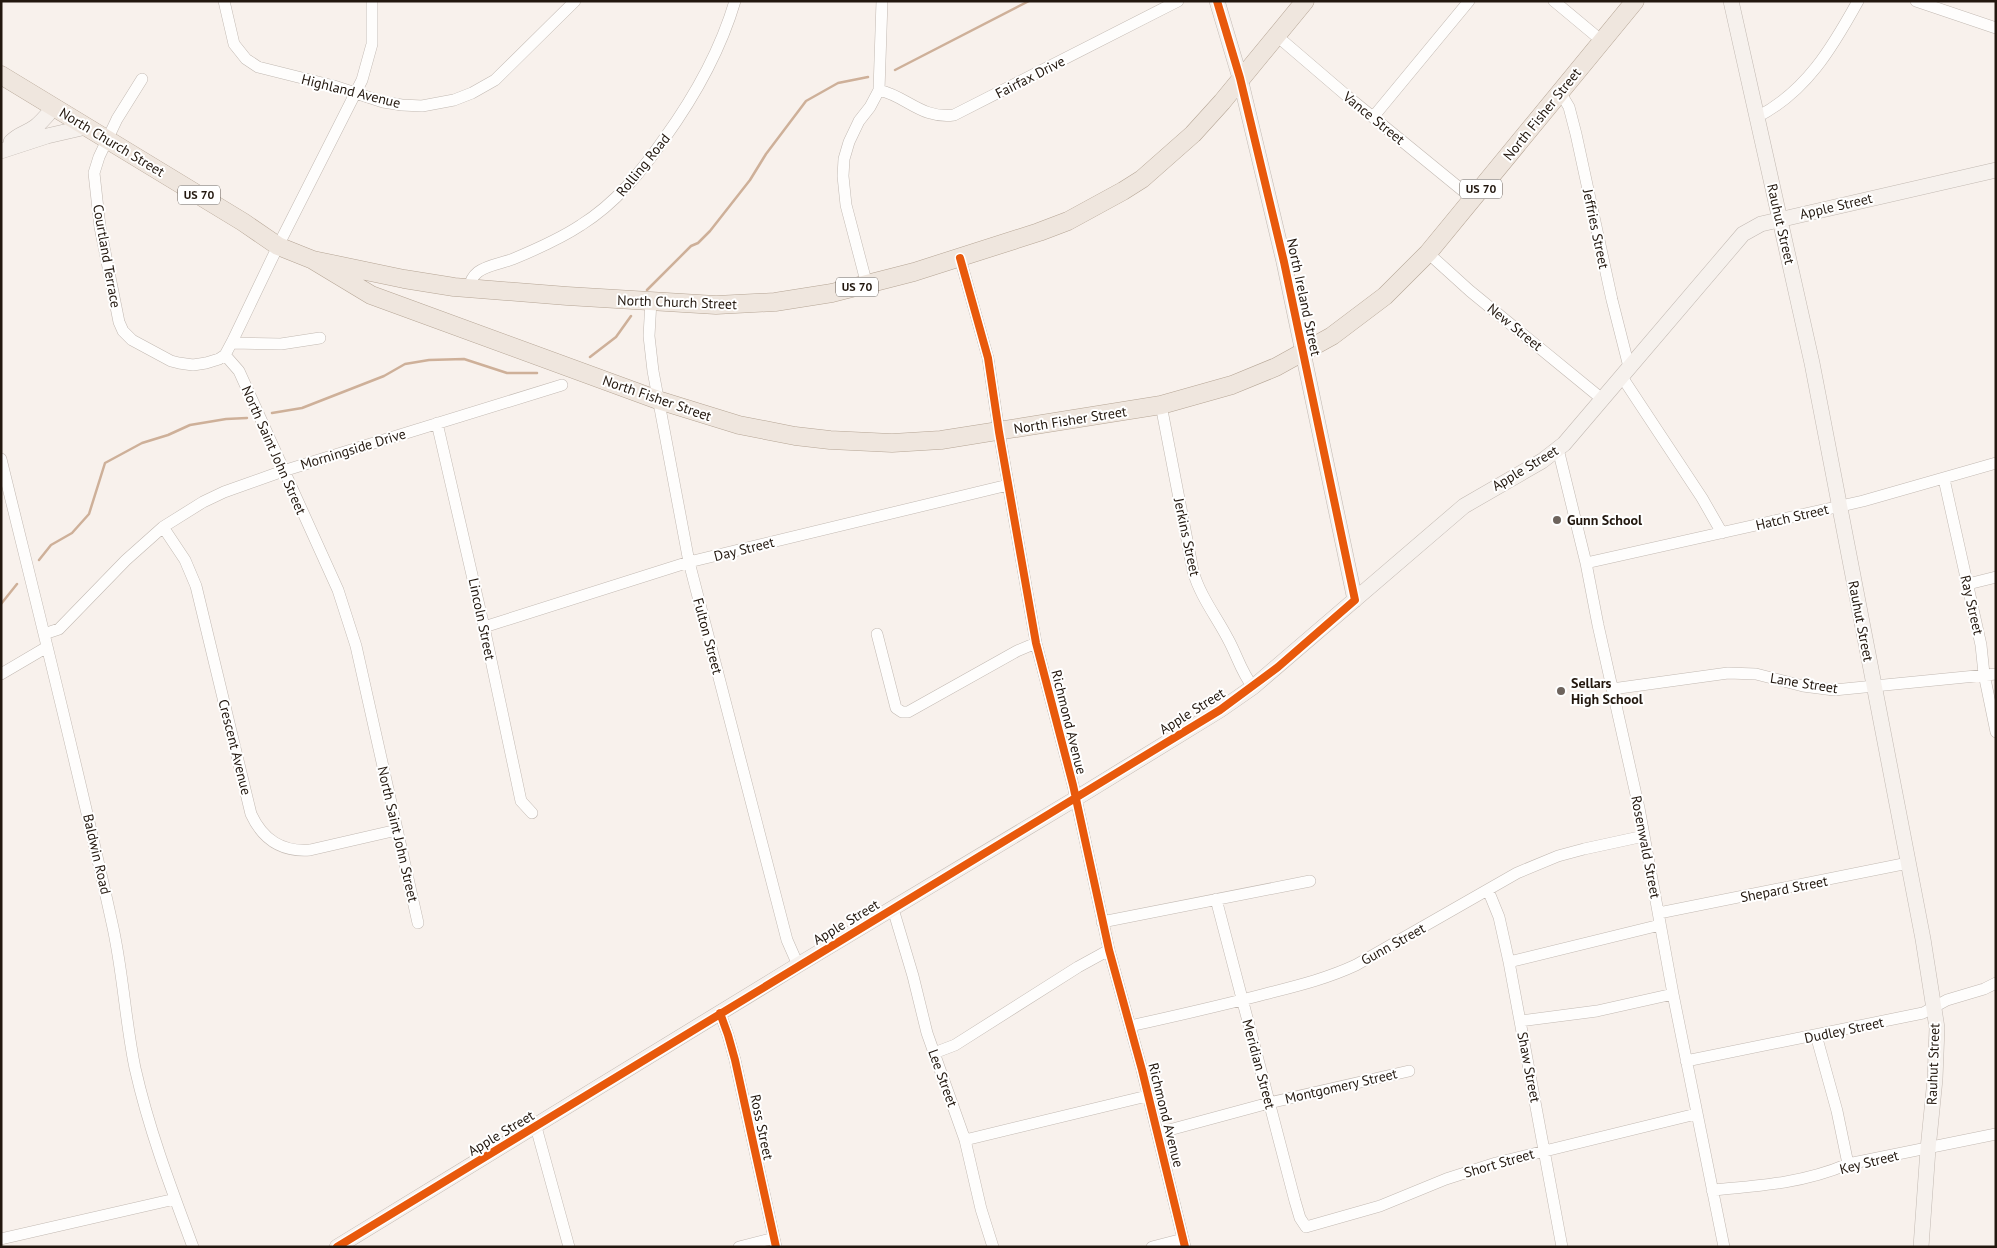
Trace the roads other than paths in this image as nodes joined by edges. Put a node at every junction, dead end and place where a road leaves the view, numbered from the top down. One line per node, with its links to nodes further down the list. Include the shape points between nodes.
1 (224, 1): 23 (street, Highland Avenue, via 232,37 246,59 258,67)
2 (372, 1): 23 (street, via 372,44)
3 (574, 1): 23 (street, Highland Avenue, via 495,80 472,94 422,106 402,105)
4 (735, 1): 38 (street, Rolling Road, via 721,44 699,87 635,178 578,228 555,241 482,269 472,278)
5 (882, 1): 21 (street)
6 (1178, 1): 21 (street, Fairfax Drive, via 962,112 925,113 897,95)
7 (1217, 1): 19 (street, North Ireland Street)
8 (1305, 1): 16 (main road, North Church Street / US 70)
9 (1469, 1): 25 (street)
10 (1554, 1): 17 (street)
11 (1635, 1): 17 (main road, North Fisher Street / US 70)
12 (1731, 1): 26 (street, Rauhut Street)
13 (1858, 1): 26 (street, via 1809,78 1781,103)
14 (1916, 1): 15 (street)
15 (1996, 28)
16 (1277, 36): 19 (main road, North Church Street / US 70); 25 (street, Vance Street)
17 (1602, 41): 22 (main road, North Fisher Street / US 70)
18 (1, 74): 24 (main road, North Church Street / US 70)
19 (1240, 78): 35 (main road, North Church Street / US 70, via 1193,134 1123,192 1068,221); 42 (street, North Ireland Street)
20 (142, 79): 28 (street, Courtland Terrace)
21 (879, 90): 37 (street, via 859,121 844,159 846,206)
22 (1560, 92): 31 (main road, North Fisher Street / US 70); 44 (street, Jeffries Street, via 1574,125)
23 (356, 94): 33 (street)
24 (54, 107): 27 (main road, North Church Street / US 70); 29 (street, via 34,128 16,136)
25 (1374, 116): 31 (street, Vance Street)
26 (1757, 117): 32 (street, Rauhut Street)
27 (86, 127): 28 (main road, North Church Street / US 70); 29 (street)
28 (107, 140): 33 (main road, North Church Street / US 70); 43 (street, Courtland Terrace, via 94,173 100,227 123,331 132,340 171,361 193,365)
29 (3, 150)
30 (1996, 170): 32 (street, Apple Street)
31 (1473, 199): 34 (main road, North Fisher Street / US 70)
32 (1780, 220): 44 (street, Apple Street, via 1761,224 1743,234); 57 (street, Rauhut Street)
33 (278, 246): 36 (main road, North Church Street / US 70); 41 (street)
34 (1428, 253): 42 (main road, North Fisher Street / US 70, via 1359,317); 46 (street, New Street)
35 (960, 258): 37 (main road, North Church Street / US 70); 50 (street, Richmond Avenue, via 988,358)
36 (313, 260): 38 (main road, North Church Street / US 70, via 421,282); 47 (main road, North Fisher Street / US 70, via 371,295)
37 (867, 285): 39 (main road, North Church Street / US 70, via 775,302 716,305)
38 (469, 288): 39 (main road, North Church Street / US 70)
39 (651, 302): 47 (street, Fulton Street, via 650,354)
40 (320, 338): 41 (street, via 281,344)
41 (232, 343): 43 (street)
42 (1304, 353): 48 (main road, North Fisher Street / US 70, via 1232,385); 64 (street, North Ireland Street)
43 (224, 355): 54 (street, North Saint John Street, via 238,371)
44 (1625, 372): 46 (street, Apple Street); 59 (street, Jeffries Street)
45 (562, 385): 49 (street, Morningside Drive)
46 (1602, 399): 51 (street, Apple Street)
47 (658, 400): 50 (main road, North Fisher Street / US 70, via 748,427 830,440 912,442); 60 (street, Fulton Street)
48 (1161, 405): 50 (main road, North Fisher Street / US 70); 73 (street, Jerkins Street, via 1197,586)
49 (437, 422): 54 (street, Morningside Drive); 65 (street, Lincoln Street)
50 (999, 432): 56 (street, Richmond Avenue)
51 (1558, 449): 61 (street, Rosenwald Street); 64 (street, Apple Street, via 1464,506)
52 (1, 459): 66 (street, Baldwin Road)
53 (1996, 463): 55 (street, Hatch Street)
54 (283, 471): 58 (street, Morningside Drive, via 224,492); 79 (street, North Saint John Street, via 348,618)
55 (1944, 479): 57 (street, Hatch Street); 63 (street, Ray Street)
56 (1008, 485): 60 (street, Day Street); 68 (street, Richmond Avenue)
57 (1839, 506): 59 (street, Hatch Street); 74 (street, Rauhut Street)
58 (164, 527): 66 (street, Morningside Drive, via 126,560 59,629); 79 (street, Crescent Avenue, via 185,560 196,586 252,814 262,833 279,846 300,851)
59 (1722, 533): 61 (street, Hatch Street)
60 (689, 562): 65 (street, Day Street); 91 (street, Fulton Street, via 787,940)
61 (1586, 563): 75 (street, Rosenwald Street)
62 (1996, 577): 63 (street)
63 (1968, 584): 71 (street, Ray Street)
64 (1355, 600): 73 (street, Apple Street)
65 (484, 627): 78 (street, Lincoln Street, via 521,802)
66 (44, 634): 69 (street, Baldwin Road)
67 (877, 634): 68 (street, via 896,708 905,712 1017,651)
68 (1036, 644): 77 (street, Richmond Avenue)
69 (47, 647): 70 (street); 114 (street, Baldwin Road, via 113,926 139,1084)
70 (1, 674)
71 (1984, 674): 72 (street, Lane Street); 74 (street, Lane Street); 76 (street, Ray Street)
72 (1996, 674)
73 (1253, 687): 77 (street, Apple Street)
74 (1874, 687): 75 (street, Lane Street, via 1824,689 1742,672); 81 (street, Rauhut Street)
75 (1612, 689): 80 (street, Rosenwald Street)
76 (1996, 732)
77 (1075, 799): 85 (street, Apple Street); 87 (street, Richmond Avenue)
78 (532, 813)
79 (397, 830): 88 (street, North Saint John Street)
80 (1644, 836): 83 (street, Gunn Street, via 1558,856 1517,873); 86 (street, Rosenwald Street)
81 (1908, 863): 86 (street, Shepard Street); 95 (street, Rauhut Street)
82 (1310, 881): 84 (street)
83 (1488, 890): 90 (street, Shaw Street, via 1499,917); 94 (street, Gunn Street, via 1356,965 1314,982)
84 (1216, 899): 87 (street); 94 (street, Meridian Street)
85 (893, 909): 91 (street, Apple Street); 100 (street, Lee Street)
86 (1659, 919): 90 (street, Shepard Street); 93 (street, Rosenwald Street)
87 (1102, 922): 89 (street, Richmond Avenue)
88 (418, 923)
89 (1109, 950): 98 (street, Richmond Avenue); 100 (street)
90 (1509, 962): 97 (street, Shaw Street)
91 (798, 965): 96 (street, Apple Street)
92 (1996, 983): 95 (street, Dudley Street, via 1947,1000)
93 (1673, 994): 97 (street, via 1597,1011); 101 (street, Rosenwald Street)
94 (1242, 1000): 98 (street, Gunn Street); 104 (street, Meridian Street)
95 (1934, 1008): 99 (street, Dudley Street, via 1923,1014); 110 (street, Rauhut Street, via 1936,1063)
96 (720, 1014): 106 (street, Apple Street); 117 (street, Ross Street, via 735,1060)
97 (1520, 1021): 111 (street, Shaw Street)
98 (1130, 1026): 103 (street, Richmond Avenue)
99 (1816, 1036): 101 (street, Dudley Street); 112 (street)
100 (934, 1054): 109 (street, Lee Street)
101 (1686, 1061): 105 (street, Rosenwald Street)
102 (1409, 1071): 104 (street, Montgomery Street)
103 (1148, 1096): 107 (street, Richmond Avenue); 109 (street)
104 (1269, 1103): 107 (street, Montgomery Street); 115 (street, Meridian Street, via 1297,1210)
105 (1696, 1114): 111 (street, Short Street); 113 (street, Rosenwald Street)
106 (536, 1127): 120 (street, Apple Street); 121 (street)
107 (1158, 1133): 118 (street, Richmond Avenue)
108 (1996, 1134): 110 (street, Key Street)
109 (965, 1140): 123 (street, Lee Street)
110 (1928, 1149): 112 (street, Key Street); 127 (street, Rauhut Street)
111 (1545, 1150): 115 (street, Short Street, via 1473,1169 1380,1206); 125 (street, Shaw Street)
112 (1848, 1164): 113 (street, Key Street, via 1792,1182)
113 (1712, 1190): 126 (street, Rosenwald Street)
114 (175, 1199): 116 (street); 119 (street, Baldwin Road)
115 (1306, 1227)
116 (1, 1239)
117 (775, 1243): 122 (street)
118 (1184, 1243): 124 (street)
119 (193, 1247)
120 (337, 1247)
121 (569, 1247)
122 (739, 1247)
123 (993, 1247)
124 (1152, 1247)
125 (1562, 1247)
126 (1724, 1247)
127 (1921, 1247)

